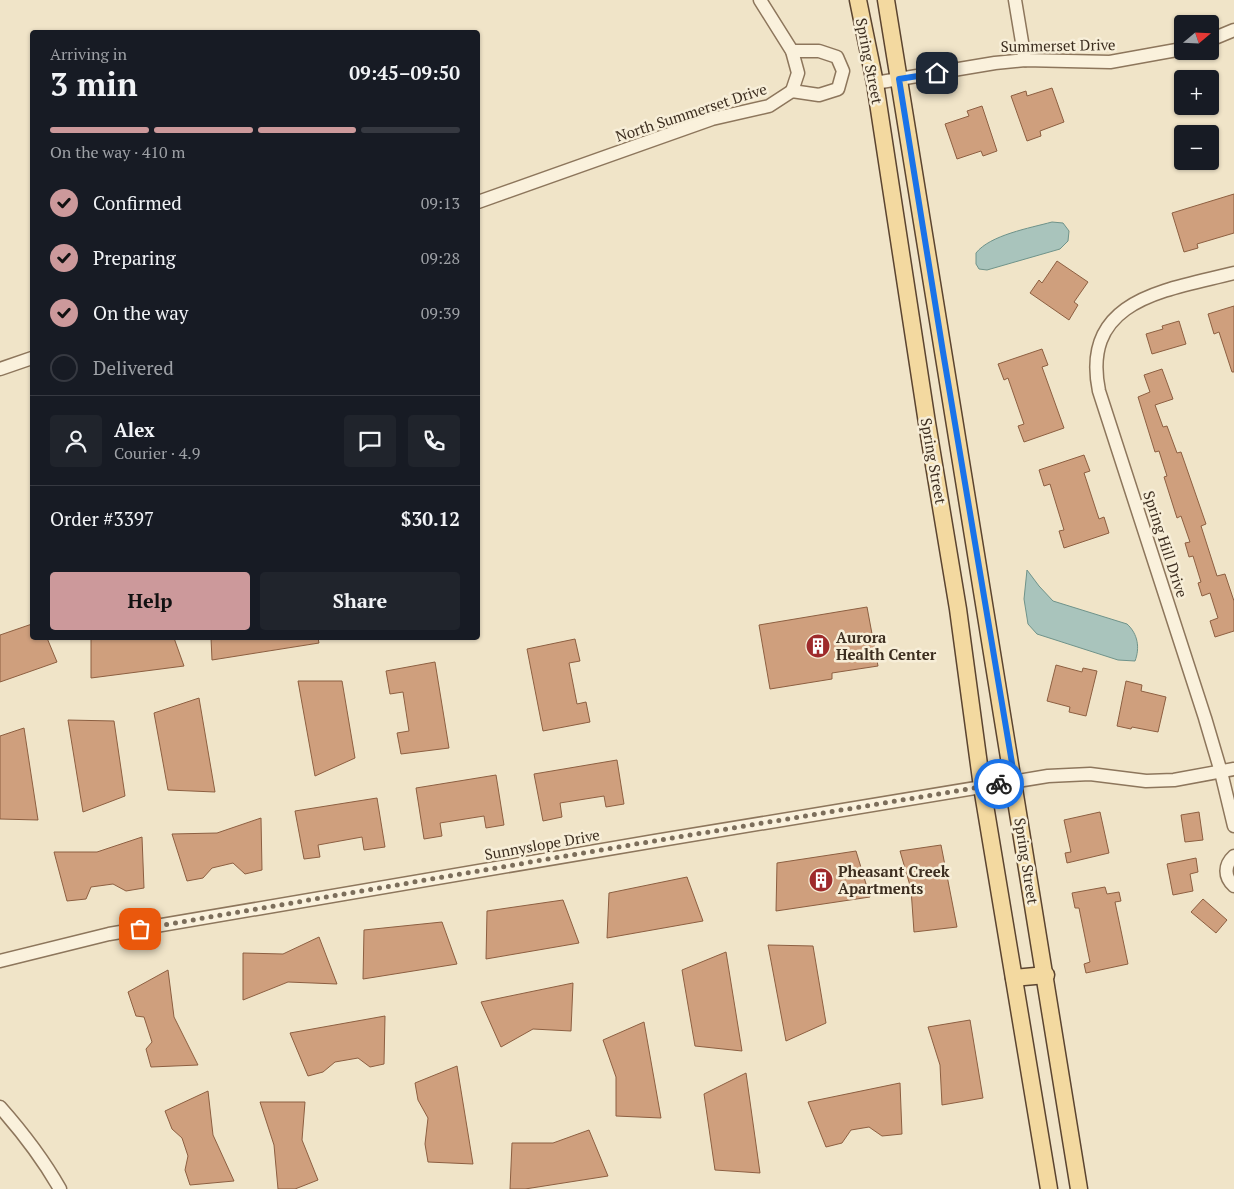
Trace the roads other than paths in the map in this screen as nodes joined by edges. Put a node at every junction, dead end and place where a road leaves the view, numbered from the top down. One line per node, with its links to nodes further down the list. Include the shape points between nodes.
1 (760, 0): 7 (street)
2 (858, 0): 11 (main road, Spring Street)
3 (886, 0): 10 (main road, Spring Street)
4 (1015, 0): 9 (street)
5 (1234, 30): 6 (street)
6 (1219, 36)
7 (792, 51): 12 (street, via 798,73); 12 (street, via 820,51 837,57 843,71 838,89 819,95)
8 (1174, 51): 9 (street, Summerset Drive, via 1110,62)
9 (1025, 60): 10 (street, Summerset Drive)
10 (899, 79): 11 (street, Summerset Drive); 19 (main road, Spring Street)
11 (875, 83): 20 (main road, Spring Street, via 958,609)
12 (792, 92): 13 (street, North Summerset Drive, via 769,106 712,119)
13 (480, 201)
14 (1234, 273): 18 (street, Spring Hill Drive, via 1157,293 1121,312 1109,325 1099,346 1096,363 1099,391)
15 (30, 359): 16 (street)
16 (0, 369)
17 (1234, 769): 18 (street, Sunnyslope Drive)
18 (1221, 772): 19 (street, Sunnyslope Drive, via 1174,780 1062,774); 21 (street, Spring Hill Drive)
19 (1015, 781): 20 (street, Sunnyslope Drive); 25 (main road, Spring Street)
20 (982, 787): 24 (street, Sunnyslope Drive, via 109,934); 26 (main road, Spring Street)
21 (1234, 826)
22 (1234, 856): 23 (street, via 1226,870)
23 (1234, 886)
24 (0, 961)
25 (1046, 975): 26 (main road); 30 (main road, Spring Street)
26 (1014, 978): 29 (main road, Spring Street)
27 (0, 1107): 28 (street, via 37,1152)
28 (60, 1189)
29 (1049, 1189)
30 (1079, 1189)

